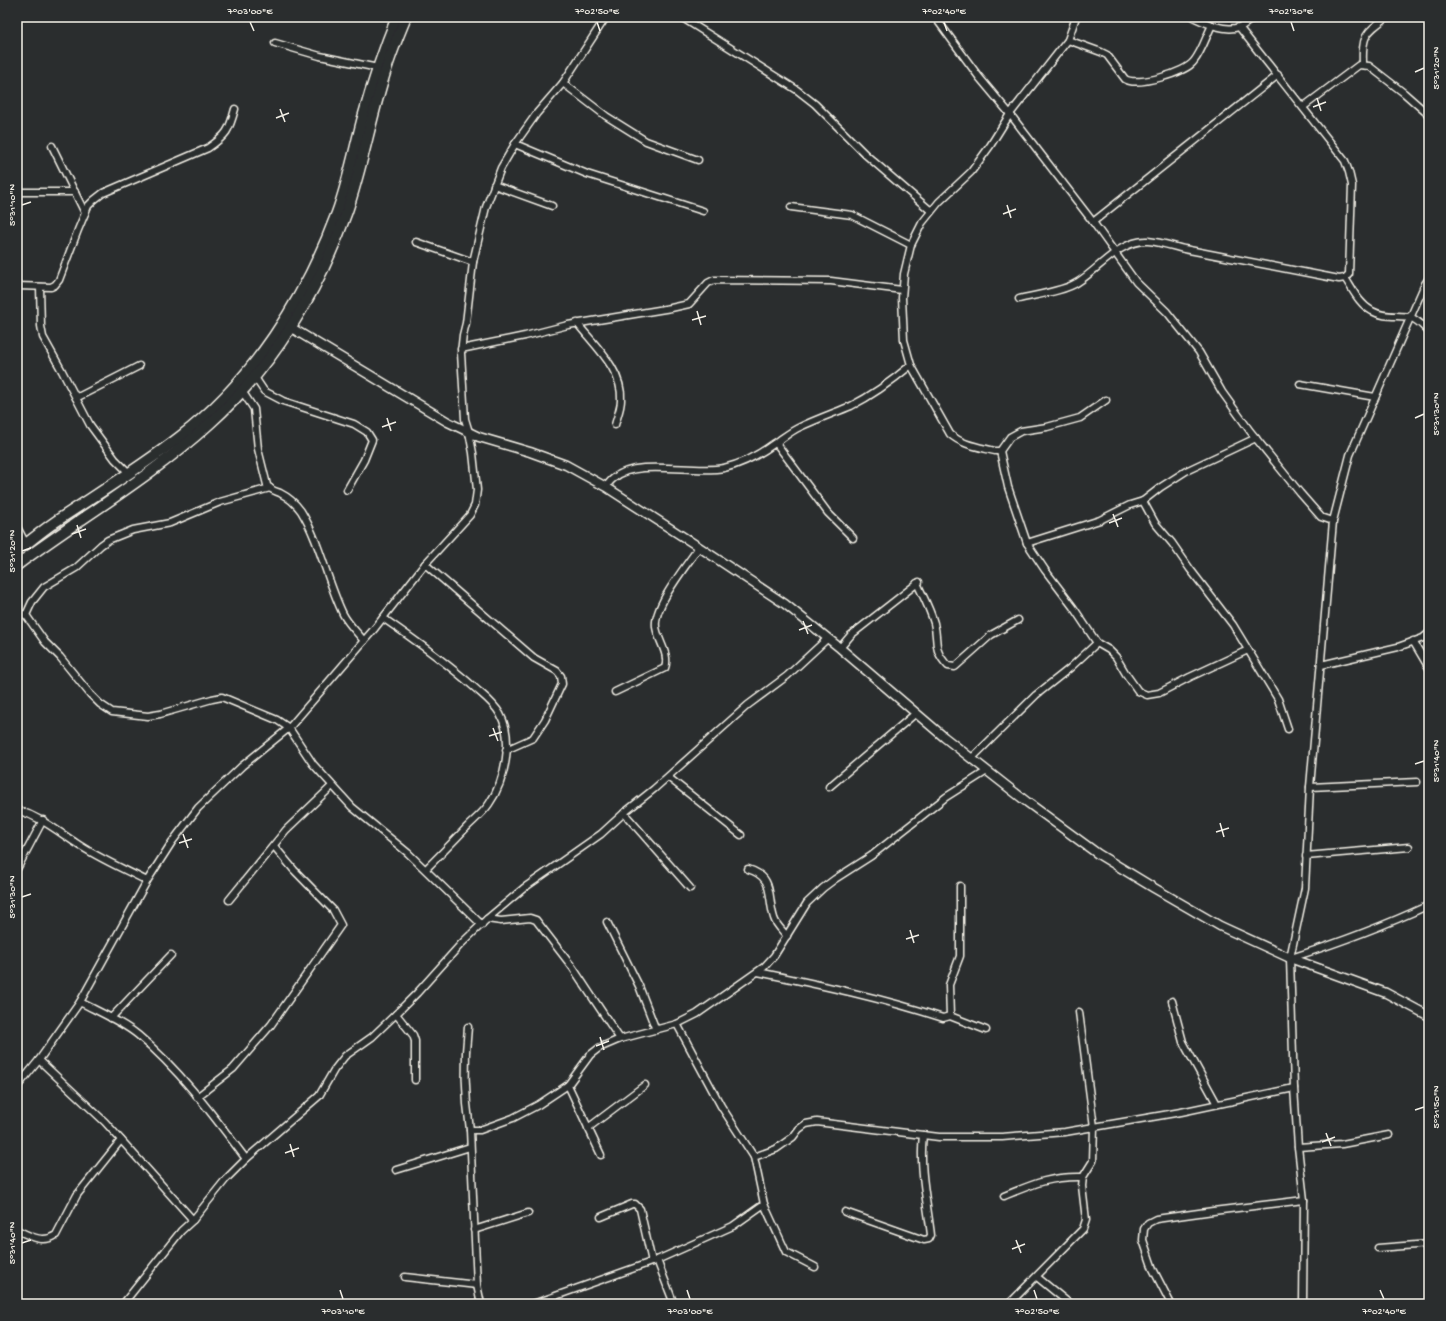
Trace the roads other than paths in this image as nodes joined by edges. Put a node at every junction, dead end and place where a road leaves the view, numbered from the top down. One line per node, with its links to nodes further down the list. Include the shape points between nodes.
1 (397, 17): 15 (main road)
2 (406, 17): 46 (main road, via 384,77 347,211 329,257)
3 (606, 17): 17 (street)
4 (681, 17): 31 (street, via 797,90)
5 (935, 17): 20 (street)
6 (1076, 17): 12 (street)
7 (1193, 17): 10 (street)
8 (1254, 17): 11 (street)
9 (1387, 17): 14 (street, via 1366,34)
10 (1212, 25): 11 (street); 12 (street, via 1194,62 1184,70 1135,82 1125,79 1107,55)
11 (1239, 27): 16 (street)
12 (1068, 40): 20 (street)
13 (274, 43): 15 (street)
14 (1363, 65): 18 (street, via 1359,65); 21 (street, via 1369,66)
15 (378, 68): 62 (main road, via 338,212 305,286 282,324 232,389 215,406 181,436)
16 (1278, 75): 18 (street); 33 (street)
17 (563, 83): 22 (street); 24 (street, via 606,116 646,141)
18 (1303, 107): 38 (street, via 1345,161 1349,172 1352,185 1349,274)
19 (235, 109): 32 (street, via 230,128 223,138 208,148 103,194 88,206)
20 (1010, 114): 31 (street, via 971,172); 33 (street)
21 (1429, 115)
22 (515, 144): 25 (street, via 500,168); 30 (street, via 587,174)
23 (52, 146): 27 (street)
24 (698, 160)
25 (494, 185): 28 (street); 37 (street, via 486,207)
26 (17, 192): 27 (street)
27 (75, 192): 32 (street)
28 (552, 206)
29 (791, 207): 35 (street, via 852,215)
30 (703, 211)
31 (931, 211): 35 (street)
32 (85, 213): 41 (street, via 59,280 51,287)
33 (1093, 222): 36 (street)
34 (416, 242): 37 (street)
35 (911, 245): 42 (street)
36 (1116, 253): 38 (street, via 1126,245 1147,241 1339,279); 43 (street, via 1077,283 1059,290); 59 (street, via 1136,282 1167,312 1199,352 1222,392)
37 (474, 262): 48 (street)
38 (1345, 278): 44 (street, via 1364,305 1373,312)
39 (1429, 278): 44 (street)
40 (17, 286): 41 (street)
41 (40, 287): 55 (street, via 43,337)
42 (902, 290): 45 (street, via 831,281 714,280 689,304); 49 (street, via 904,340)
43 (1019, 298)
44 (1410, 317): 47 (street); 54 (street)
45 (577, 323): 48 (street); 57 (street, via 609,363 620,383 622,401)
46 (290, 327): 51 (main road); 58 (street)
47 (1429, 332)
48 (461, 349): 58 (street, via 465,419)
49 (911, 365): 60 (street, via 873,393 846,408 800,427); 61 (street, via 950,434 966,444)
50 (139, 366): 55 (street)
51 (254, 376): 53 (main road); 65 (street, via 264,391 283,401 354,424 370,435 372,440 364,460)
52 (1300, 384): 54 (street)
53 (242, 391): 64 (street, via 254,409 258,449 264,476); 75 (main road, via 184,446)
54 (1375, 397): 67 (street, via 1350,455)
55 (76, 398): 62 (street, via 90,425 115,459)
56 (1106, 400): 61 (street, via 1080,418 1021,431 1010,437)
57 (615, 425)
58 (469, 432): 63 (street, via 566,465); 74 (street, via 477,490 475,505 470,515)
59 (1256, 438): 66 (street, via 1186,471); 67 (street, via 1321,517)
60 (776, 443): 63 (street, via 742,463 723,468 642,468 614,477); 69 (street, via 828,513)
61 (1000, 451): 70 (street, via 1008,487)
62 (129, 473): 71 (main road)
63 (606, 487): 72 (street)
64 (270, 488): 77 (street, via 220,502 170,524 133,530 108,540 76,568 44,587); 82 (street, via 294,503 300,511 344,615)
65 (347, 490)
66 (1143, 501): 70 (street, via 1100,520); 86 (street, via 1155,523 1234,625)
67 (1333, 521): 87 (street)
68 (17, 527): 71 (street)
69 (853, 538)
70 (1028, 542): 84 (street)
71 (26, 544): 73 (main road)
72 (699, 547): 81 (street, via 785,604); 89 (street, via 660,606 656,619 656,628 667,662 666,668)
73 (17, 551)
74 (425, 564): 78 (street); 93 (street, via 534,658 561,676 562,684 545,720 533,738)
75 (17, 565)
76 (17, 613): 77 (street)
77 (26, 615): 91 (street, via 45,642 90,694 112,712 148,716 222,697 268,715)
78 (383, 618): 82 (street); 93 (street, via 454,669 492,704 500,713 504,724)
79 (1018, 620): 85 (street, via 991,635 955,667 948,666 940,658 934,625 918,582 851,635)
80 (1429, 633): 83 (street)
81 (828, 638): 85 (street); 96 (street)
82 (364, 641): 91 (street)
83 (1414, 641): 87 (street); 88 (street)
84 (1097, 643): 86 (street, via 1116,657 1138,690 1147,695 1159,693); 94 (street, via 1036,695)
85 (840, 648): 90 (street)
86 (1248, 650): 92 (street, via 1278,699)
87 (1321, 665): 100 (street)
88 (1429, 668)
89 (615, 692)
90 (916, 713): 94 (street); 99 (street)
91 (289, 728): 98 (street, via 313,764); 111 (street, via 242,766 198,808 172,842)
92 (1288, 729)
93 (506, 750): 110 (street, via 502,779 489,804)
94 (971, 758): 95 (street)
95 (987, 771): 119 (street, via 946,797 871,856 823,888 807,903); 121 (street, via 1098,854 1220,926)
96 (668, 777): 102 (street); 104 (street)
97 (1417, 782): 100 (street)
98 (332, 786): 105 (street, via 286,830); 110 (street, via 352,807)
99 (830, 787)
100 (1310, 787): 107 (street)
101 (17, 810): 103 (street)
102 (624, 813): 113 (street); 116 (street, via 601,834 524,888)
103 (43, 820): 108 (street); 111 (street, via 77,844)
104 (741, 835)
105 (274, 846): 114 (street); 141 (street, via 333,910 341,924 271,1025 233,1069)
106 (1409, 848): 107 (street)
107 (1306, 856): 121 (street, via 1305,888)
108 (17, 869)
109 (748, 869): 119 (street, via 758,872 765,879 774,918)
110 (426, 870): 118 (street)
111 (148, 881): 124 (street)
112 (960, 886): 127 (street, via 960,956 949,985)
113 (690, 888)
114 (229, 900)
115 (1429, 905): 121 (street, via 1388,924)
116 (487, 919): 118 (street); 134 (street, via 536,920 573,968)
117 (607, 922): 132 (street, via 639,986)
118 (482, 925): 126 (street)
119 (787, 936): 122 (street, via 774,956)
120 (171, 955): 129 (street)
121 (1290, 958): 128 (street, via 1386,993); 140 (street)
122 (758, 972): 127 (street, via 851,992 943,1018); 130 (street, via 697,1014)
123 (1172, 1001): 142 (street, via 1182,1042)
124 (80, 1002): 129 (street); 135 (street)
125 (1079, 1012): 143 (street)
126 (396, 1014): 136 (street, via 415,1041); 153 (street, via 345,1056 319,1096)
127 (950, 1016): 133 (street)
128 (1429, 1016)
129 (111, 1018): 141 (street, via 137,1034)
130 (677, 1024): 132 (street); 152 (street, via 720,1106)
131 (468, 1027): 145 (street, via 465,1066)
132 (656, 1030): 134 (street)
133 (986, 1030)
134 (620, 1039): 137 (street, via 590,1055)
135 (39, 1060): 139 (street); 148 (street)
136 (415, 1080)
137 (568, 1085): 144 (street); 145 (street, via 513,1118 480,1130)
138 (645, 1085): 144 (street)
139 (17, 1087)
140 (1294, 1088): 142 (street); 150 (street)
141 (197, 1097): 153 (street)
142 (1217, 1104): 143 (street)
143 (1094, 1127): 146 (street, via 1002,1137); 155 (street, via 1093,1161)
144 (588, 1128): 151 (street)
145 (470, 1130): 149 (street)
146 (923, 1135): 152 (street, via 817,1122 806,1124 776,1149); 159 (street, via 921,1161 931,1235 928,1239 924,1240)
147 (1389, 1135): 150 (street, via 1342,1144)
148 (121, 1140): 162 (street); 163 (street, via 77,1195 56,1235 50,1240 41,1240)
149 (470, 1147): 154 (street); 164 (street)
150 (1298, 1147): 157 (street)
151 (601, 1155)
152 (754, 1157): 158 (street)
153 (246, 1159): 162 (street)
154 (396, 1170)
155 (1082, 1177): 156 (street, via 1047,1179); 170 (street, via 1086,1220 1083,1229)
156 (1004, 1196)
157 (1304, 1200): 178 (street, via 1156,1219 1148,1223 1144,1229 1143,1240 1153,1269); 179 (street)
158 (764, 1204): 167 (street, via 733,1226); 168 (street, via 786,1252)
159 (845, 1212)
160 (528, 1213): 164 (street)
161 (601, 1217): 167 (street, via 632,1204 637,1206)
162 (193, 1220): 172 (street, via 181,1231)
163 (17, 1230)
164 (474, 1230): 171 (street)
165 (1429, 1244): 166 (street)
166 (1378, 1248)
167 (655, 1261): 174 (street); 175 (street)
168 (815, 1267)
169 (405, 1277): 171 (street)
170 (1037, 1277): 176 (street); 177 (street)
171 (477, 1285): 173 (street)
172 (123, 1304)
173 (481, 1304)
174 (533, 1304)
175 (674, 1304)
176 (1009, 1304)
177 (1070, 1304)
178 (1171, 1304)
179 (1303, 1304)

